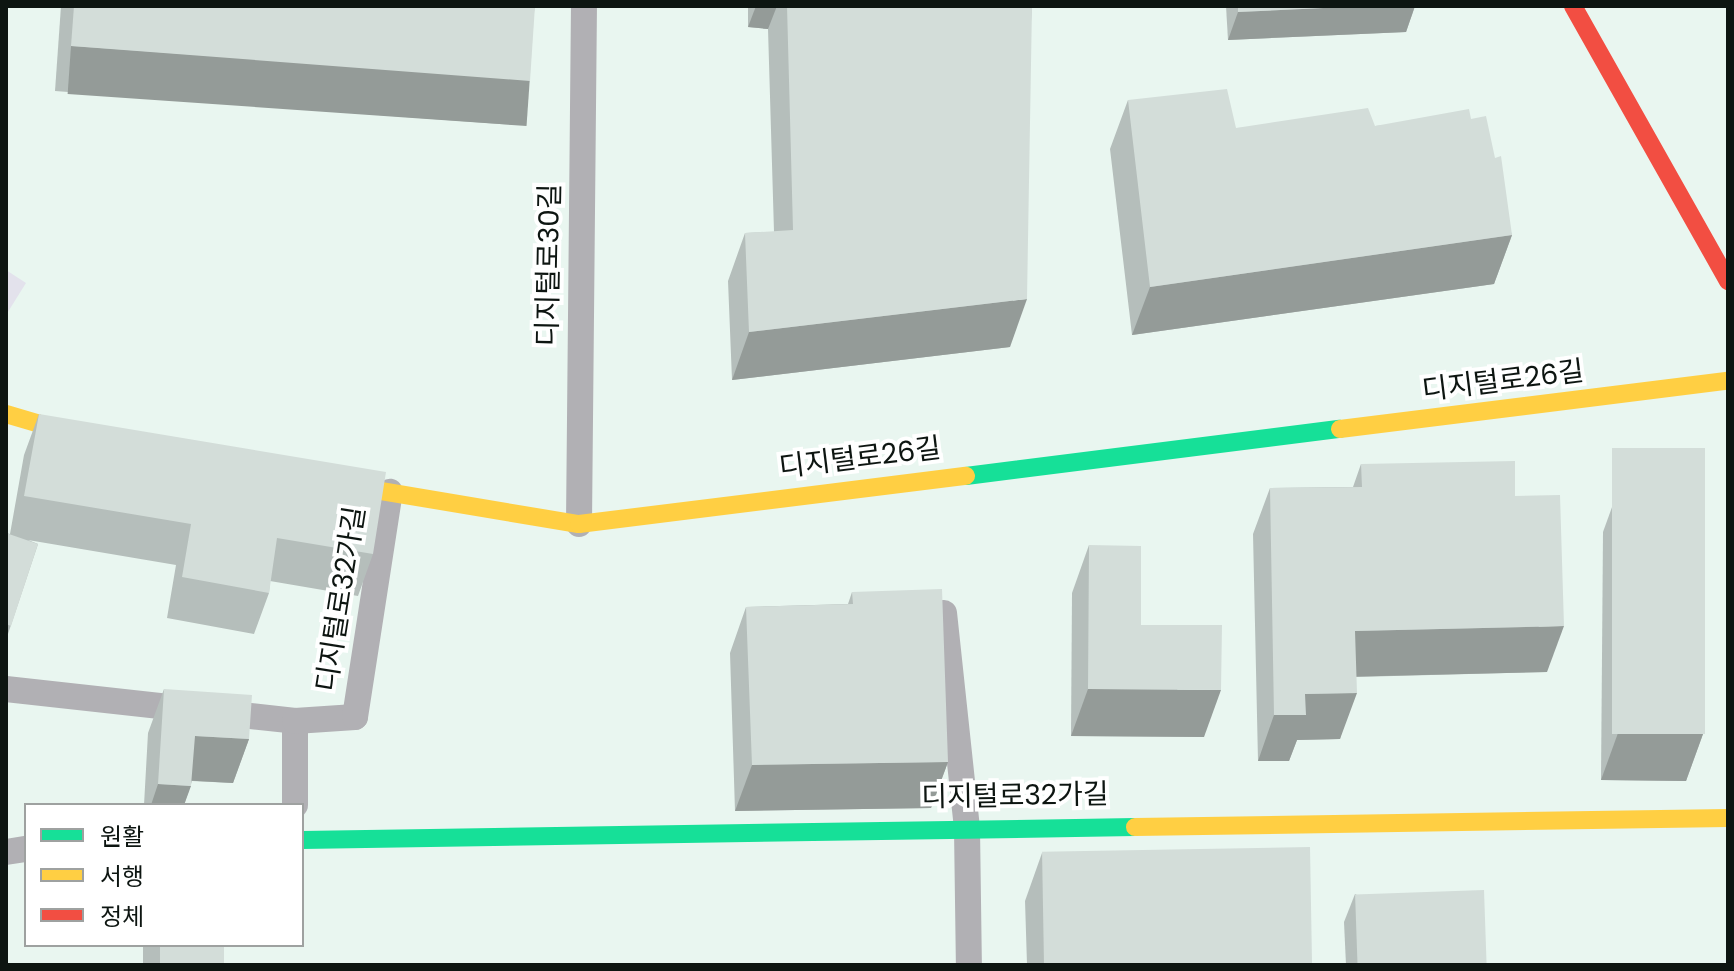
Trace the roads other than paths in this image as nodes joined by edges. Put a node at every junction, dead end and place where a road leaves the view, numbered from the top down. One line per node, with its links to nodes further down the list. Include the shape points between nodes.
1 (584, 6): 9 (street, 디지털로30길)
2 (1573, 6): 3 (street)
3 (1728, 281)
4 (1728, 381): 9 (street, 디지털로26길)
5 (6, 414): 6 (street)
6 (98, 441)
7 (318, 481): 8 (street, 디지털로26길)
8 (390, 492): 9 (street, 디지털로26길); 12 (street, 디지털로32가길, via 355,717)
9 (579, 524)
10 (944, 613): 15 (street)
11 (6, 689): 12 (street)
12 (295, 721): 13 (street, 디지털로32가길)
13 (295, 803)
14 (1728, 818): 15 (street, 디지털로32가길)
15 (967, 829): 16 (street, 디지털로32가길); 17 (street)
16 (304, 840)
17 (969, 965)

